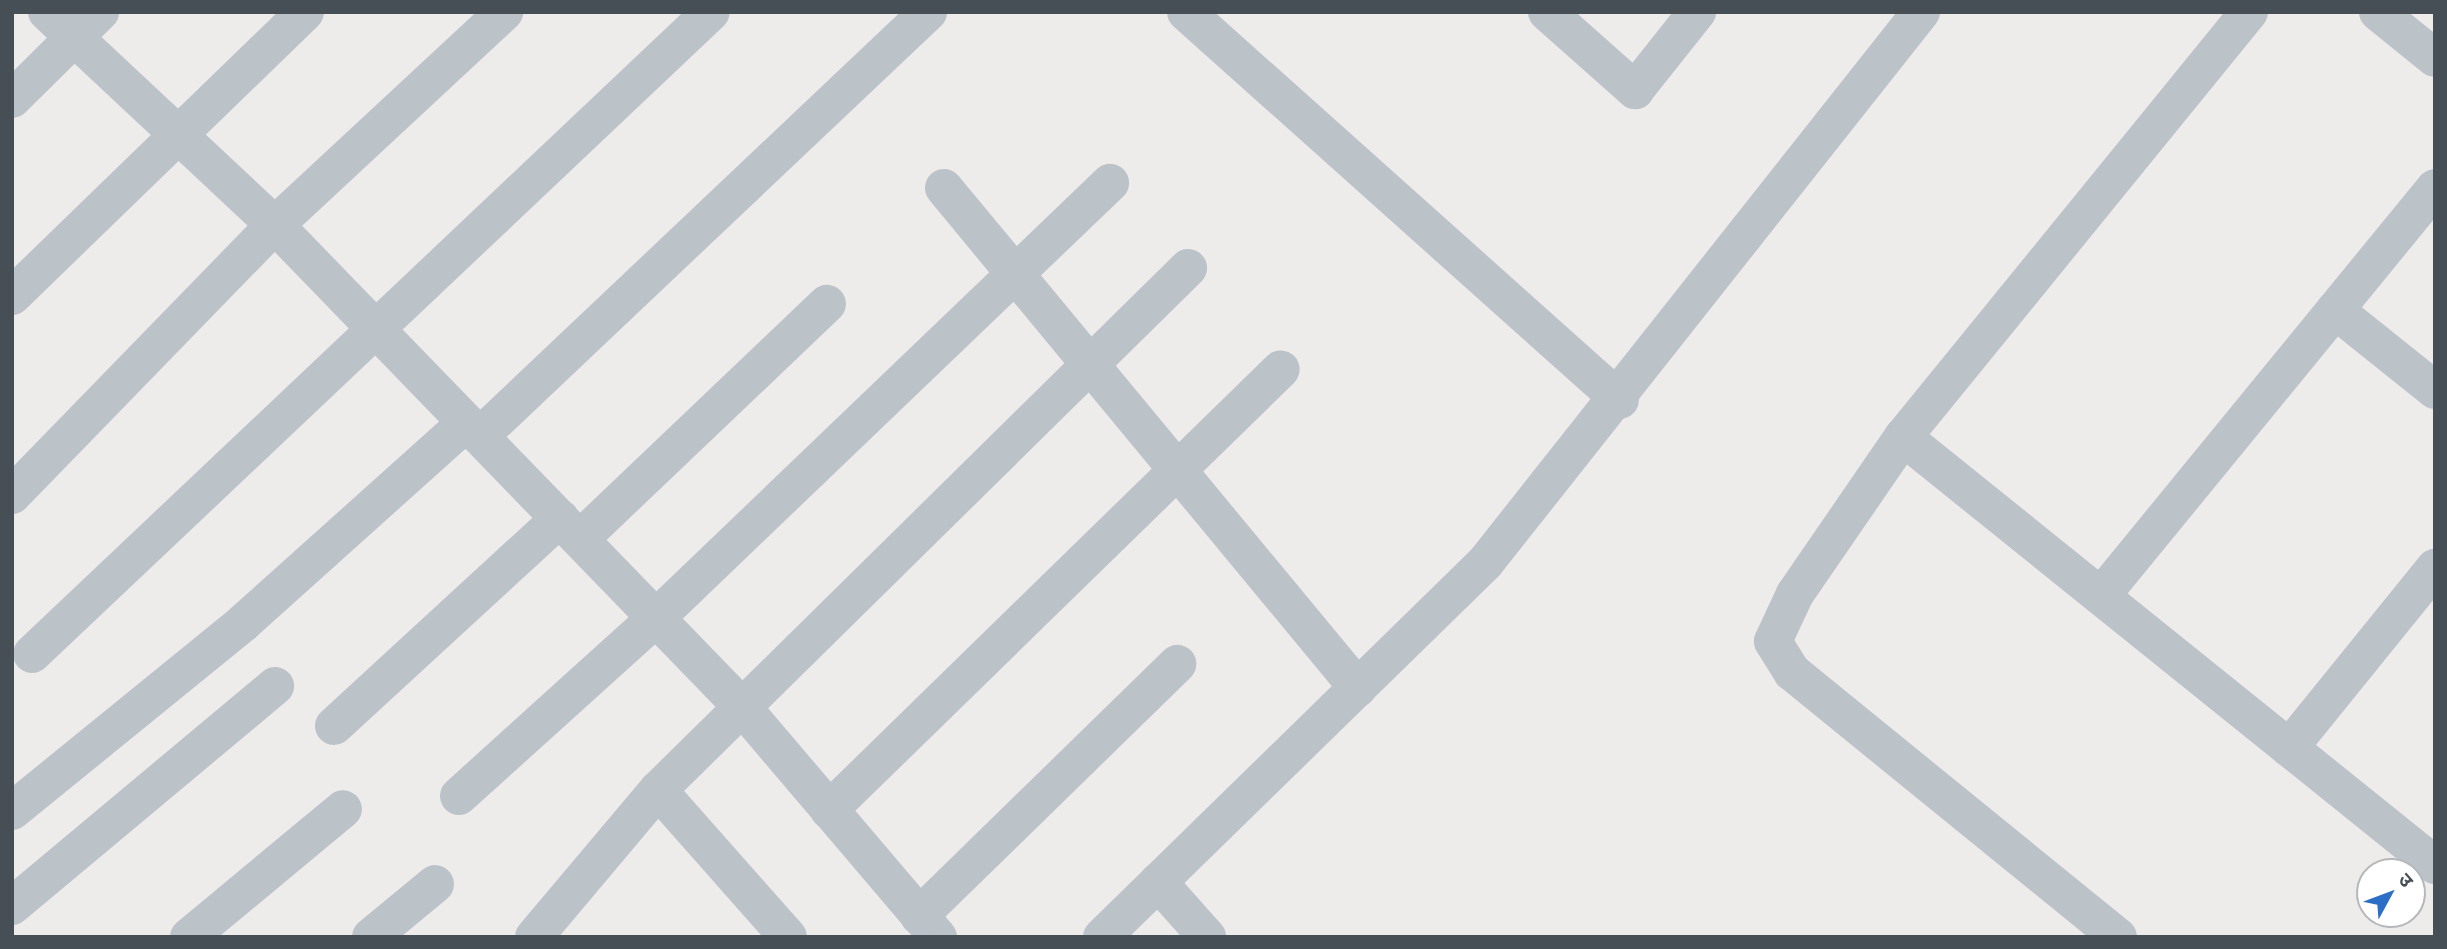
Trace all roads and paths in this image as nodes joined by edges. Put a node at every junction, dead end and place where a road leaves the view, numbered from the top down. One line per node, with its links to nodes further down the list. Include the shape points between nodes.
1 (304, 12): 14 (street)
2 (504, 12): 18 (street)
3 (711, 12): 24 (street)
4 (928, 12): 29 (street)
5 (1186, 12): 28 (street)
6 (1547, 12): 7 (street, via 1635,90)
7 (1697, 12)
8 (1921, 12): 28 (street)
9 (2249, 12): 30 (street)
10 (2378, 12): 12 (street)
11 (74, 21): 13 (street); 14 (street)
12 (2435, 58)
13 (12, 99)
14 (177, 134): 18 (street); 21 (street)
15 (1110, 183): 20 (street)
16 (944, 188): 20 (street)
17 (2435, 188): 23 (street)
18 (275, 225): 24 (street); 32 (street)
19 (1188, 268): 25 (street)
20 (1015, 274): 25 (street); 36 (street)
21 (12, 296)
22 (827, 304): 33 (street)
23 (2335, 310): 27 (street); 35 (street)
24 (378, 331): 29 (street); 37 (street)
25 (1090, 365): 31 (street); 41 (street)
26 (1281, 369): 31 (street)
27 (2435, 390)
28 (1620, 400): 40 (street, via 1485,564)
29 (473, 429): 33 (street); 48 (street)
30 (1903, 437): 35 (street); 60 (street, via 1796,594 1773,641 1777,654)
31 (1177, 470): 40 (street); 47 (street)
32 (12, 495)
33 (570, 529): 36 (street); 42 (street)
34 (2435, 568): 43 (street)
35 (2101, 596): 43 (street)
36 (656, 618): 41 (street); 45 (street)
37 (32, 653)
38 (1177, 664): 53 (street)
39 (275, 686): 52 (street)
40 (1358, 688): 50 (street)
41 (743, 708): 44 (street); 47 (street)
42 (334, 726)
43 (2288, 748): 49 (street)
44 (658, 790): 56 (street); 57 (street)
45 (459, 796)
46 (343, 809): 54 (street)
47 (829, 810): 53 (street)
48 (12, 811)
49 (2435, 865)
50 (1158, 882): 58 (street); 59 (street)
51 (435, 884): 55 (street)
52 (12, 906)
53 (928, 926)
54 (190, 937)
55 (371, 937)
56 (534, 937)
57 (788, 937)
58 (1102, 937)
59 (1207, 937)
60 (2118, 937)

